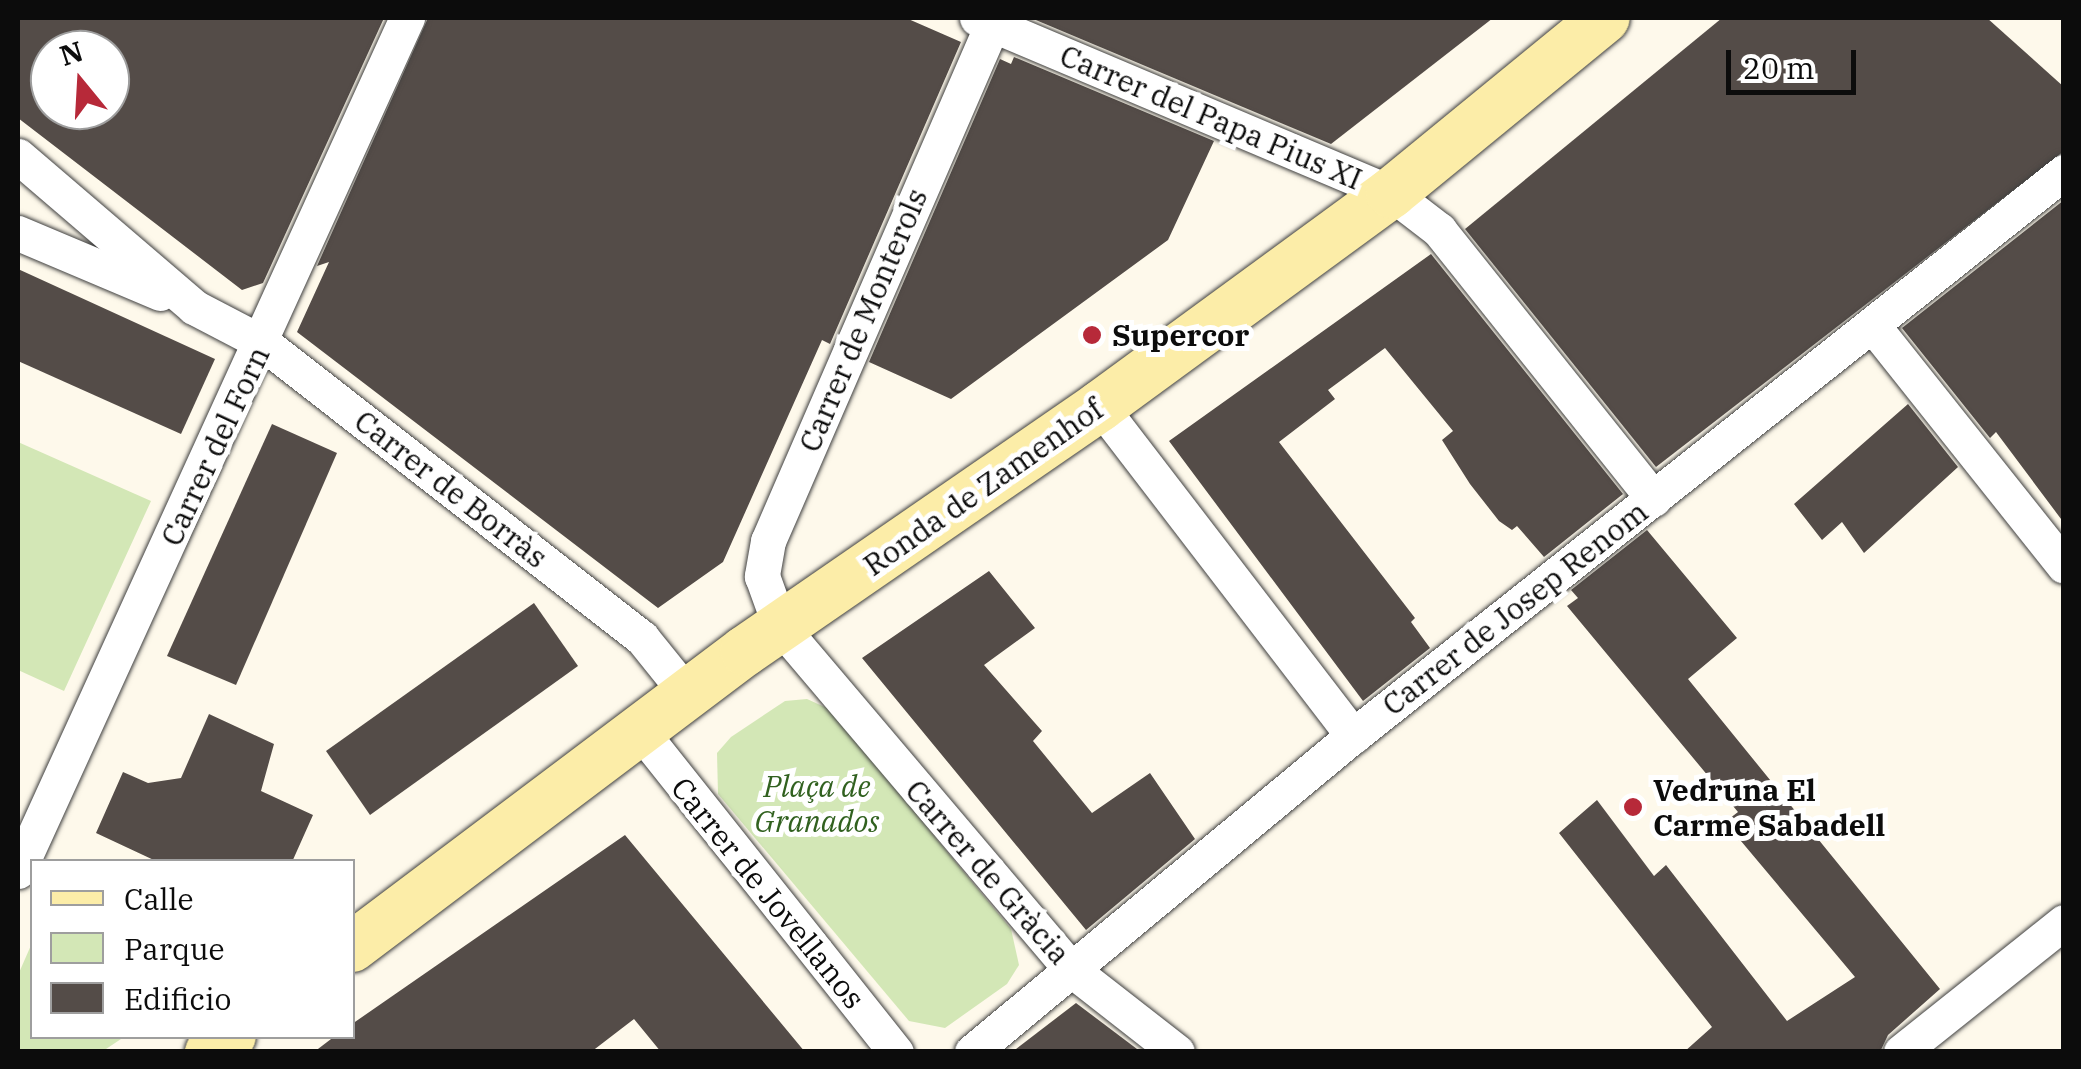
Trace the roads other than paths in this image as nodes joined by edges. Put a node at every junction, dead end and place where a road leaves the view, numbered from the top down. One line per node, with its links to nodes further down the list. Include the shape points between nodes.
1 (407, 18): 10 (street, Carrer del Forn)
2 (1605, 18): 6 (main road, Ronda de Zamenhof)
3 (988, 20): 6 (street, Carrer del Papa Pius XI); 14 (street, Carrer de Monterols, via 768,540 762,576)
4 (18, 156): 8 (street, Carrer de Borràs)
5 (2064, 172): 9 (street, Carrer de Josep Renom)
6 (1391, 193): 11 (main road, Ronda de Zamenhof); 12 (street, Carrer del Papa Pius XI, via 1439,230)
7 (18, 232): 8 (street, Carrer de Borràs)
8 (194, 307): 10 (street, Carrer de Borràs)
9 (1874, 327): 12 (street, Carrer de Josep Renom); 13 (street)
10 (262, 343): 15 (street, Carrer de Borràs, via 642,638); 18 (street, Carrer del Forn)
11 (1100, 406): 14 (main road, Ronda de Zamenhof); 17 (street)
12 (1654, 499): 17 (street, Carrer de Josep Renom)
13 (2064, 566)
14 (780, 626): 15 (main road, Ronda de Zamenhof); 21 (street, Carrer de Gràcia)
15 (688, 696): 16 (main road, Ronda de Zamenhof)
16 (642, 733): 20 (main road, Ronda de Zamenhof); 22 (street, Carrer de Jovellanos)
17 (1353, 736): 21 (street, Carrer de Josep Renom)
18 (18, 875)
19 (2064, 922): 25 (street)
20 (355, 945)
21 (1072, 970): 23 (street, Carrer de Josep Renom); 24 (street, Carrer de Gràcia)
22 (896, 1052)
23 (972, 1052)
24 (1177, 1052)
25 (1902, 1052)

